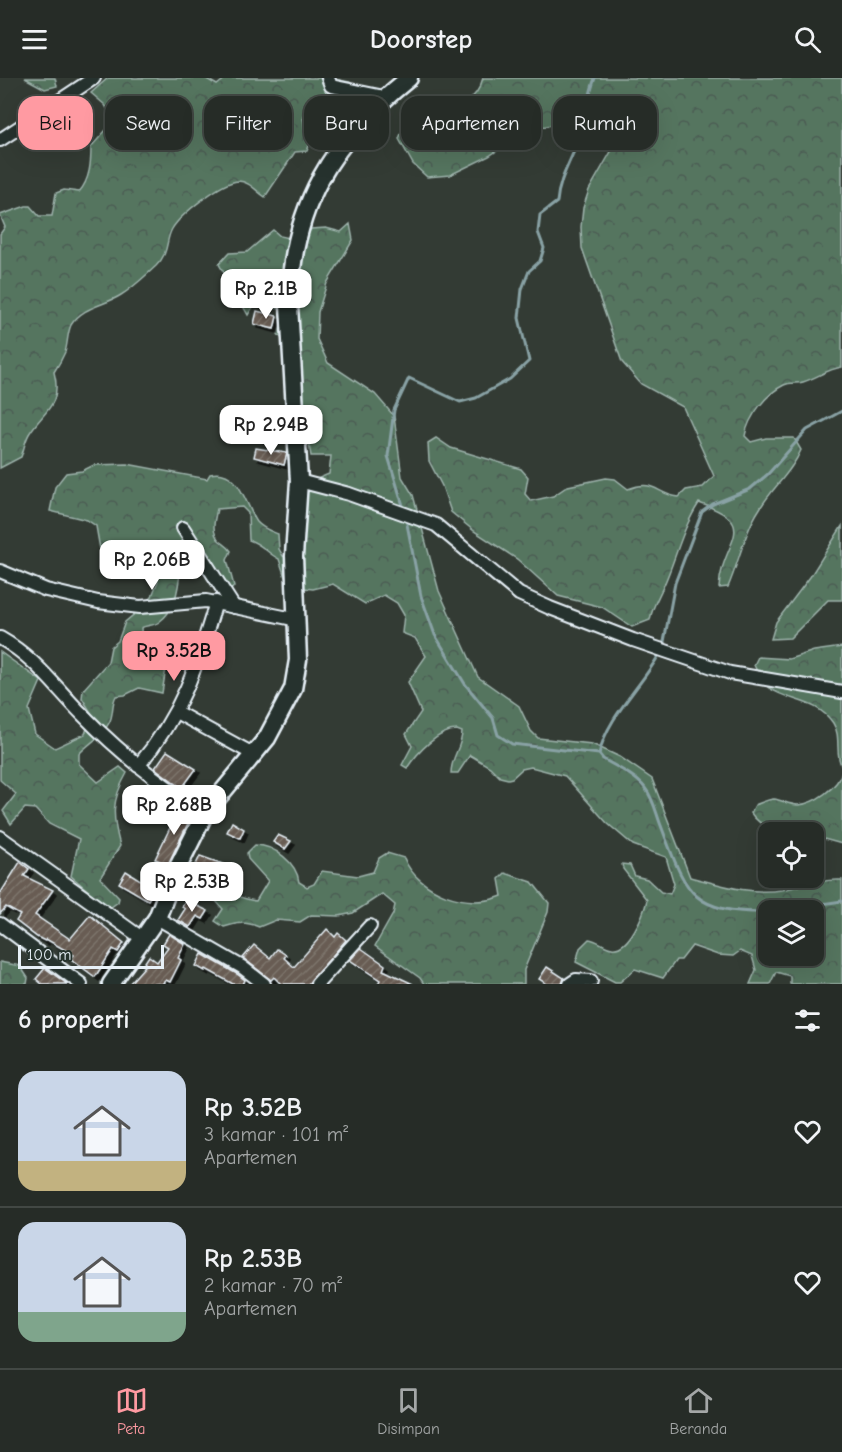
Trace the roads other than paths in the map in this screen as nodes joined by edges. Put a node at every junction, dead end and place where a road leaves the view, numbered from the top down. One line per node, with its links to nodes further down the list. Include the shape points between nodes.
1 (94, 78): 6 (street)
2 (328, 78): 4 (street, via 331,86)
3 (409, 78): 5 (main road)
4 (379, 96)
5 (385, 96)
6 (0, 140)
7 (339, 150): 8 (main road, via 304,210 290,280)
8 (299, 481): 13 (main road, via 294,556); 15 (street, via 350,494 436,525 519,594 549,608 730,672)
9 (183, 528): 12 (street)
10 (0, 571): 11 (street, via 46,590 98,603 140,607)
11 (216, 602): 12 (street); 16 (street)
12 (234, 607): 13 (street)
13 (298, 620): 17 (main road, via 293,689 267,738)
14 (0, 638): 18 (street, via 31,658 83,715)
15 (842, 692)
16 (176, 712): 17 (street); 18 (street)
17 (253, 754): 19 (main road)
18 (138, 766): 19 (street)
19 (205, 813): 21 (main road)
20 (0, 837): 24 (street)
21 (157, 918): 24 (main road); 28 (street)
22 (0, 924): 26 (street)
23 (370, 926): 29 (street)
24 (143, 939): 27 (main road)
25 (591, 981): 30 (street, via 582,979)
26 (81, 984)
27 (111, 984)
28 (264, 984)
29 (317, 984)
30 (570, 984)

